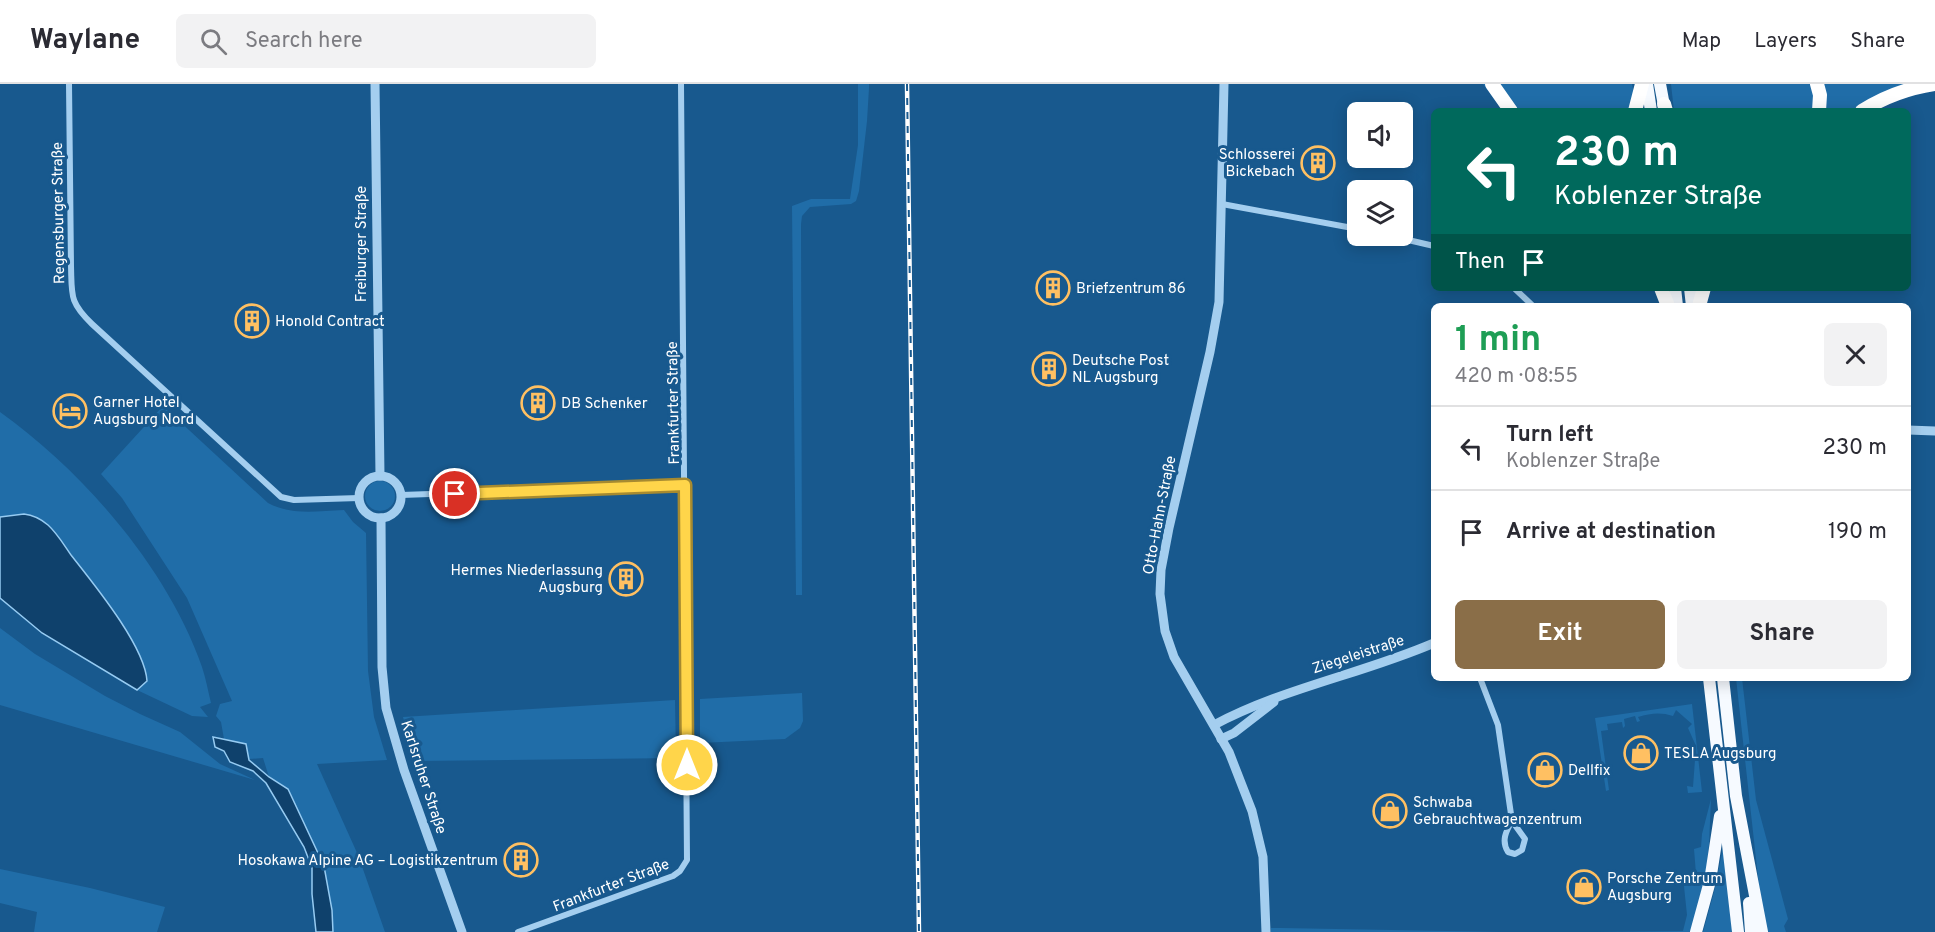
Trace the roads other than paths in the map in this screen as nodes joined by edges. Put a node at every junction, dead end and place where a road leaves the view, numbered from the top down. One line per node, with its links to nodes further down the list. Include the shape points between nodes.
1 (69, 84): 29 (street, Regensburger Straße, via 71,276 75,306 281,497)
2 (375, 84): 26 (street, Freiburger Straße)
3 (681, 84): 27 (street, Frankfurter Straße)
4 (1224, 84): 18 (street, Otto-Hahn-Straße)
5 (1481, 84): 11 (highway)
6 (1492, 84): 12 (highway)
7 (1645, 84): 13 (highway); 14 (highway)
8 (1660, 84): 15 (highway)
9 (1817, 84): 16 (highway)
10 (1935, 84): 17 (highway, via 1879,100)
11 (1498, 108)
12 (1509, 108)
13 (1636, 108)
14 (1650, 108)
15 (1665, 108)
16 (1819, 108)
17 (1867, 108)
18 (1222, 204): 19 (street); 36 (street, Otto-Hahn-Straße, via 1214,333 1169,528 1160,594 1165,631 1174,657)
19 (1347, 227)
20 (1413, 241): 21 (street)
21 (1431, 245)
22 (1517, 291): 23 (street)
23 (1530, 303)
24 (1911, 430): 25 (street)
25 (1935, 431)
26 (380, 476): 28 (street, via 395,482); 29 (street, via 367,481)
27 (685, 485): 28 (street); 42 (street, Frankfurter Straße, via 687,860 673,876)
28 (401, 495): 30 (street, via 395,511)
29 (359, 498): 30 (street, via 364,510)
30 (381, 518): 41 (street, Karlsruher Straße, via 386,708)
31 (1431, 644): 35 (street, Ziegeleistraße, via 1397,659)
32 (1481, 681): 39 (street, via 1498,725)
33 (1709, 681): 38 (highway)
34 (1723, 681): 40 (highway)
35 (1291, 691): 36 (street, Ziegeleistraße); 37 (street, Ziegeleistraße)
36 (1214, 725): 37 (street, Otto-Hahn-Straße)
37 (1221, 739): 43 (street, Otto-Hahn-Straße, via 1252,811 1263,857)
38 (1722, 797): 44 (highway, via 1710,881); 45 (highway)
39 (1512, 821): 39 (street, via 1504,844 1508,852 1515,854 1524,847 1525,839)
40 (1740, 824): 46 (highway); 47 (highway)
41 (462, 932)
42 (518, 932)
43 (1266, 932)
44 (1696, 932)
45 (1738, 932)
46 (1751, 932)
47 (1762, 932)

